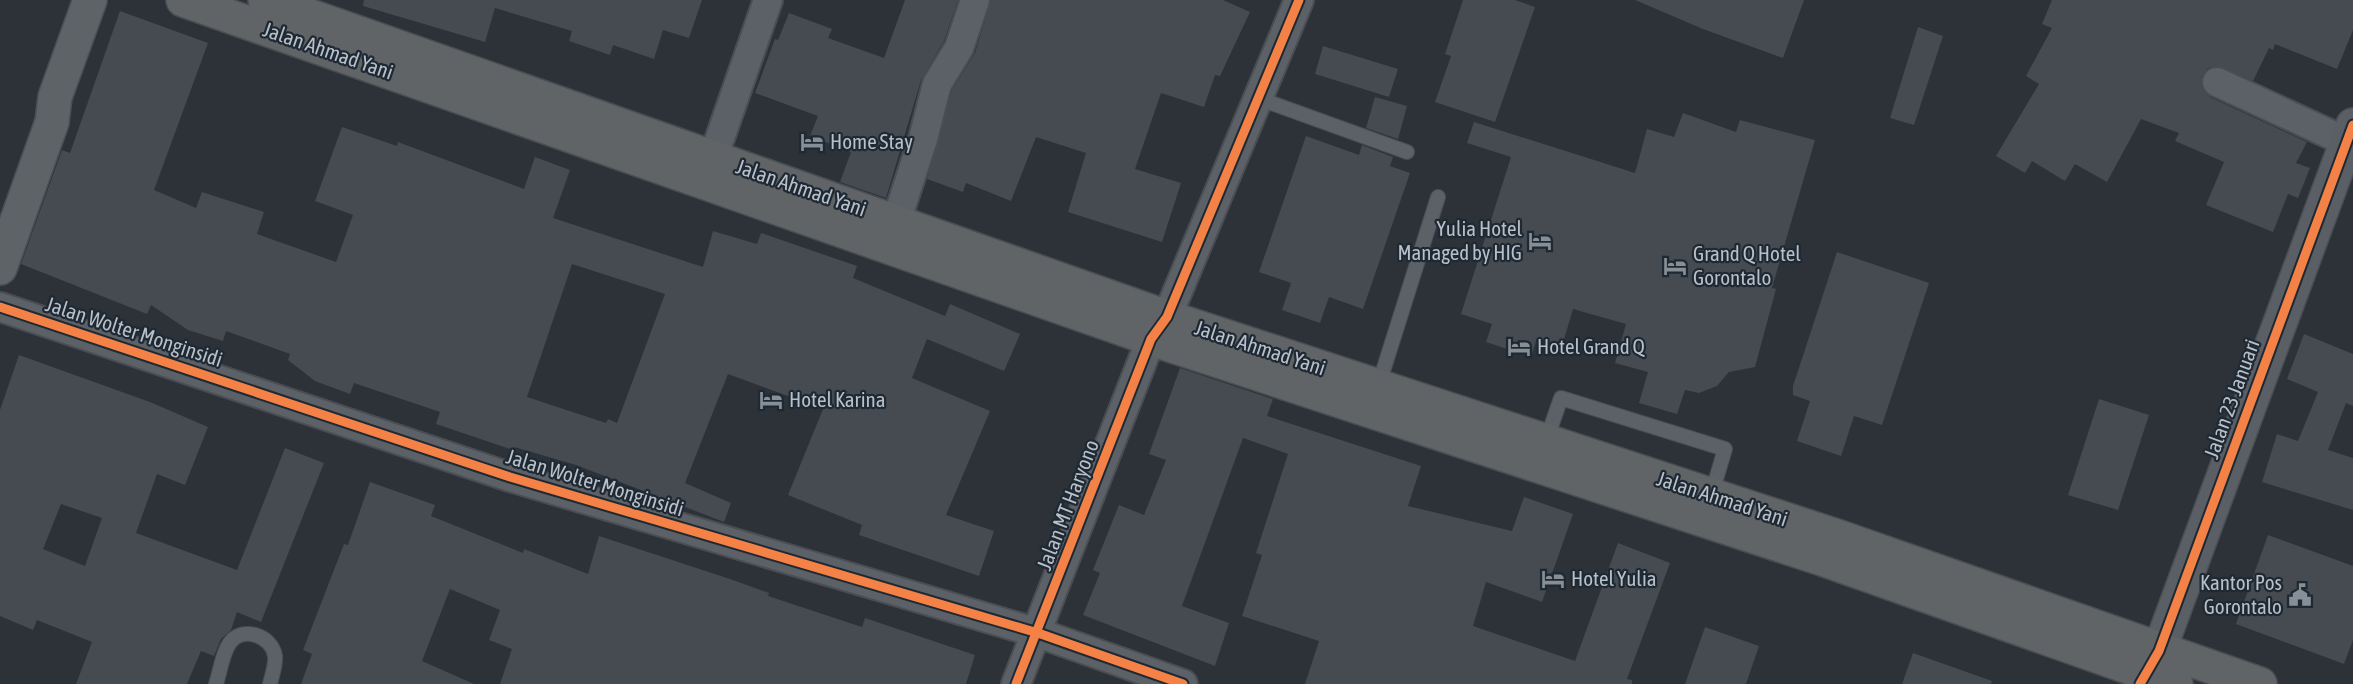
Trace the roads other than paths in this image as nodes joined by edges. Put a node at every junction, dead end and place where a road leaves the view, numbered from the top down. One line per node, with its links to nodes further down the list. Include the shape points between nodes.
1 (90, 0): 10 (main road, via 55,97)
2 (113, 0): 10 (main road, via 76,102)
3 (183, 0): 12 (highway, Jalan Ahmad Yani)
4 (265, 0): 12 (highway, Jalan Ahmad Yani)
5 (768, 0): 14 (street)
6 (975, 0): 16 (street, via 959,48 937,84)
7 (1299, 0): 9 (street, Jalan MT Haryono)
8 (2217, 82): 11 (street)
9 (1260, 99): 13 (lane); 20 (street, Jalan MT Haryono)
10 (52, 122): 18 (main road)
11 (2350, 133): 26 (street, Jalan 23 Januari)
12 (640, 146): 14 (highway, Jalan Ahmad Yani); 17 (highway, Jalan Ahmad Yani)
13 (1407, 152)
14 (713, 158): 16 (highway, Jalan Ahmad Yani)
15 (1438, 197): 21 (lane)
16 (896, 222): 17 (highway, Jalan Ahmad Yani)
17 (968, 261): 20 (highway, Jalan Ahmad Yani)
18 (0, 268)
19 (0, 307): 25 (street, Jalan Wolter Monginsidi, via 510,477)
20 (1159, 328): 21 (highway, Jalan Ahmad Yani); 25 (street, Jalan MT Haryono)
21 (1371, 398): 22 (highway, Jalan Ahmad Yani); 24 (highway, Jalan Ahmad Yani)
22 (1546, 443): 23 (highway, Jalan Ahmad Yani); 23 (lane, via 1561,398 1725,449)
23 (1711, 496): 24 (highway, Jalan Ahmad Yani)
24 (1903, 573): 26 (highway, Jalan Ahmad Yani)
25 (1038, 633): 29 (street, Jalan MT Haryono); 30 (street, Jalan Wolter Monginsidi)
26 (2148, 670): 31 (highway, Jalan Ahmad Yani); 32 (highway, Jalan Ahmad Yani)
27 (216, 684): 28 (lane, via 228,645 248,633 266,639 271,646 275,656)
28 (270, 684)
29 (1016, 684)
30 (1183, 684)
31 (2176, 684)
32 (2260, 684)

